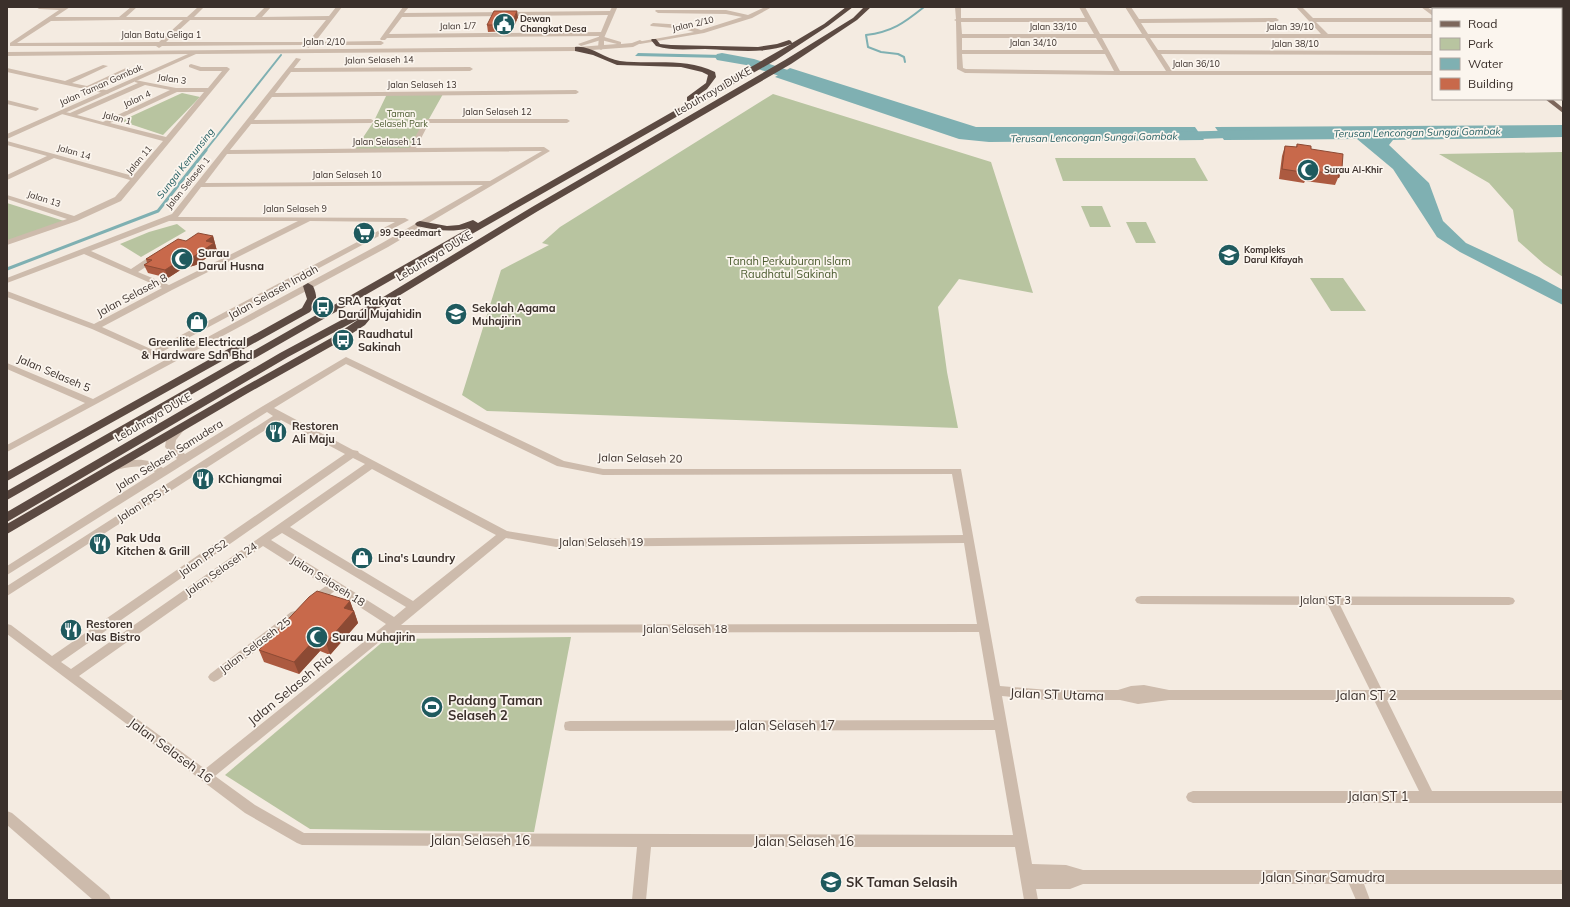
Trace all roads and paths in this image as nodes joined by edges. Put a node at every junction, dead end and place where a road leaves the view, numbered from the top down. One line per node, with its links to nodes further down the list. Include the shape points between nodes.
1 (38, 7): 15 (street)
2 (134, 7): 25 (street)
3 (201, 7): 21 (street)
4 (268, 7): 22 (street)
5 (339, 7): 23 (street)
6 (406, 7): 19 (street)
7 (770, 7): 20 (street, Jalan 2/10)
8 (850, 7): 32 (highway, Lebuhraya DUKE)
9 (868, 7): 111 (highway, Lebuhraya DUKE, via 855,19 788,62 535,209)
10 (958, 7): 26 (street)
11 (1082, 7): 27 (street)
12 (1128, 7): 28 (street)
13 (1299, 7): 30 (street)
14 (1424, 7): 18 (street)
15 (65, 8): 24 (street)
16 (659, 9): 20 (street, via 726,12); 33 (street, via 652,28 684,27)
17 (614, 10): 19 (street); 43 (street)
18 (1432, 13)
19 (400, 15): 34 (street)
20 (750, 17): 33 (street, Jalan 2/10)
21 (189, 18): 22 (street); 25 (street); 42 (street)
22 (257, 18): 23 (street)
23 (331, 18): 46 (street)
24 (51, 19): 25 (street); 45 (street)
25 (120, 19)
26 (957, 20): 27 (street); 35 (street)
27 (1089, 20): 36 (street)
28 (1137, 20): 29 (street); 37 (street)
29 (1276, 20)
30 (1312, 20): 31 (street); 38 (street)
31 (1432, 20)
32 (822, 27): 40 (highway, via 784,45 766,50 670,48); 80 (highway, Lebuhraya DUKE)
33 (702, 32): 40 (street, Jalan 2/10)
34 (386, 36): 43 (street, Jalan 1/7); 44 (street)
35 (960, 36): 36 (street, Jalan 33/10); 50 (street)
36 (1098, 36): 37 (street, Jalan 33/10); 51 (street)
37 (1146, 36): 38 (street, Jalan 39/10); 52 (street)
38 (1326, 36): 39 (street, Jalan 39/10)
39 (1432, 36)
40 (654, 40): 41 (street, Jalan 2/10)
41 (640, 42): 43 (street, Jalan 2/10); 43 (street, Jalan 2/10, via 633,45)
42 (161, 44): 45 (street, Jalan Batu Geliga 1); 46 (street, Jalan Batu Geliga 1); 48 (street)
43 (602, 44): 47 (highway); 47 (street, Jalan 2/10); 80 (highway, via 617,63 682,65 713,75 710,82)
44 (379, 45): 46 (street, Jalan 2/10); 47 (street, Jalan 2/10)
45 (9, 47): 48 (street, Jalan 2/10)
46 (307, 47): 47 (street, Jalan 2/10); 49 (street, Jalan 2/10)
47 (578, 47)
48 (156, 49): 49 (street, Jalan 2/10)
49 (200, 50): 54 (street, Jalan 2/10); 65 (street, Jalan Taman Gombak)
50 (960, 52): 51 (street, Jalan 34/10); 62 (street, Jalan 36/10, via 960,69 971,72)
51 (1107, 52): 62 (street)
52 (1157, 52): 53 (street, Jalan 38/10); 63 (street)
53 (1432, 53)
54 (7, 54)
55 (298, 59): 61 (street, Jalan Selaseh 1)
56 (105, 66): 66 (street)
57 (191, 66): 70 (street, Jalan 11, via 200,69 227,69)
58 (128, 69): 68 (street)
59 (470, 69): 61 (street, Jalan Selaseh 14)
60 (7, 70): 66 (street)
61 (289, 70): 73 (street, Jalan Selaseh 1)
62 (1118, 73): 63 (street, Jalan 36/10)
63 (1170, 73): 64 (street, Jalan 36/10)
64 (1432, 73)
65 (133, 81): 67 (street, Jalan 3); 71 (street, Jalan Taman Gombak)
66 (66, 83): 68 (street)
67 (144, 83): 69 (street, Jalan 3); 79 (street)
68 (87, 88): 71 (street)
69 (176, 90): 70 (street, Jalan 3); 84 (street, Jalan 4)
70 (210, 90): 86 (street, Jalan 11)
71 (107, 92): 78 (street, Jalan Taman Gombak)
72 (576, 92): 73 (street, Jalan Selaseh 13)
73 (269, 95): 83 (street, Jalan Selaseh 1)
74 (1549, 100): 77 (main road)
75 (7, 102): 76 (street)
76 (36, 109)
77 (1563, 111)
78 (61, 113): 79 (street, Jalan 1); 85 (street, Jalan Taman Gombak)
79 (72, 115): 84 (street, Jalan 1)
80 (664, 120): 96 (highway, Lebuhraya DUKE)
81 (371, 121): 83 (street)
82 (568, 121): 88 (street, Jalan Selaseh 12, via 427,121)
83 (248, 122): 90 (street, Jalan Selaseh 1)
84 (104, 124): 86 (street, Jalan 1)
85 (7, 137)
86 (168, 140): 93 (street, Jalan 11)
87 (7, 143): 91 (street, Jalan 14)
88 (411, 151): 89 (street, Jalan Selaseh 11); 90 (street, Jalan Selaseh 11)
89 (547, 151): 94 (street, Jalan Selaseh Indah)
90 (226, 152): 95 (street, Jalan Selaseh 1)
91 (54, 156): 92 (street); 93 (street, Jalan 14)
92 (7, 178)
93 (136, 179): 98 (street, Jalan 11, via 114,202)
94 (493, 183): 95 (street, Jalan Selaseh 10); 102 (street, Jalan Selaseh Indah)
95 (200, 185): 100 (street, Jalan Selaseh 1, via 179,212)
96 (541, 190): 102 (highway, via 463,227 442,230); 128 (highway, Lebuhraya DUKE)
97 (7, 197): 98 (street, Jalan 13)
98 (74, 219): 103 (street, Jalan 11)
99 (310, 219): 100 (street, Jalan Selaseh 9); 101 (street, Jalan Selaseh 9); 109 (street, Jalan Selaseh 8)
100 (169, 220): 105 (street, Jalan Selaseh 1)
101 (405, 220): 102 (street, Jalan Selaseh 9); 113 (street, Jalan Selaseh Indah)
102 (420, 224): 108 (street, Jalan Selaseh Indah)
103 (7, 243)
104 (168, 249): 106 (street)
105 (86, 252): 106 (street); 107 (street, Jalan Selaseh 1)
106 (132, 272): 109 (street)
107 (7, 282)
108 (308, 286): 115 (street, Jalan Selaseh Indah); 127 (highway, via 312,301 306,310)
109 (169, 288): 112 (street, Jalan Selaseh 8)
110 (7, 294): 112 (street)
111 (379, 304): 120 (highway, via 361,323 346,333); 129 (highway, Lebuhraya DUKE, via 284,355)
112 (95, 327): 113 (street)
113 (154, 353): 115 (street)
114 (346, 360): 118 (street, Jalan Selaseh Samudera); 133 (street, Jalan Selaseh 20, via 561,464 603,472 957,471)
115 (169, 362): 117 (street, Jalan Selaseh Indah)
116 (7, 366): 117 (street, Jalan Selaseh 5)
117 (92, 402): 121 (street, Jalan Selaseh Indah)
118 (266, 408): 119 (street, Jalan Selaseh 19); 123 (street, Jalan Selaseh Samudera)
119 (280, 416): 122 (street, Jalan Selaseh 19); 137 (street, Jalan PPS 1)
120 (179, 430): 123 (street, via 171,440 170,446); 125 (highway)
121 (7, 449)
122 (354, 454): 124 (street, Jalan Selaseh 19); 145 (street, Jalan PPS2)
123 (184, 459): 126 (street, Jalan Selaseh Samudera)
124 (372, 464): 130 (street, Jalan Selaseh 24); 132 (street, Jalan Selaseh 19)
125 (111, 469): 126 (street, via 143,462 152,464); 131 (highway)
126 (163, 473): 135 (street, Jalan Selaseh Samudera)
127 (7, 477)
128 (7, 496)
129 (7, 518)
130 (281, 527): 134 (street, Jalan Selaseh 24); 141 (street, Jalan Selaseh 18)
131 (7, 530)
132 (504, 534): 133 (street, Jalan Selaseh 19, via 556,543); 141 (street, Jalan Selaseh Ria)
133 (969, 539): 144 (street)
134 (262, 540): 136 (street, Jalan Selaseh 18); 146 (street, Jalan Selaseh 24)
135 (7, 571)
136 (335, 584): 142 (street, Jalan Selaseh 18); 147 (street, Jalan Selaseh 25)
137 (7, 592)
138 (1141, 600): 139 (street, Jalan ST 3)
139 (1332, 600): 140 (street, Jalan ST 3); 150 (street)
140 (1509, 601)
141 (414, 607): 142 (street, Jalan Selaseh Ria)
142 (390, 626): 144 (street, Jalan Selaseh 18); 154 (street, Jalan Selaseh Ria)
143 (7, 628): 145 (street, Jalan Selaseh 16)
144 (984, 628): 148 (street)
145 (52, 662): 146 (street, Jalan Selaseh 16)
146 (70, 676): 154 (street, Jalan Selaseh 16)
147 (214, 677)
148 (995, 692): 149 (street, Jalan ST Utama, via 1120,695 1130,699); 152 (street)
149 (1169, 695): 150 (street, Jalan ST 2)
150 (1378, 695): 151 (street, Jalan ST 2); 155 (street)
151 (1563, 695)
152 (1000, 725): 153 (street, Jalan Selaseh 17); 160 (street)
153 (570, 726)
154 (206, 776): 159 (street, Jalan Selaseh 16, via 250,809 302,839)
155 (1428, 796): 156 (street, Jalan ST 1); 157 (street, Jalan ST 1)
156 (1193, 797)
157 (1563, 797)
158 (7, 817): 164 (street)
159 (645, 840): 160 (street, Jalan Selaseh 16); 165 (street)
160 (1020, 841): 161 (street)
161 (1027, 876): 162 (street, Jalan Sinar Samudra, via 1070,882 1083,877); 166 (street)
162 (1354, 877): 163 (street, Jalan Sinar Samudra); 167 (street)
163 (1563, 877)
164 (104, 900)
165 (639, 900)
166 (1031, 900)
167 (1363, 900)

